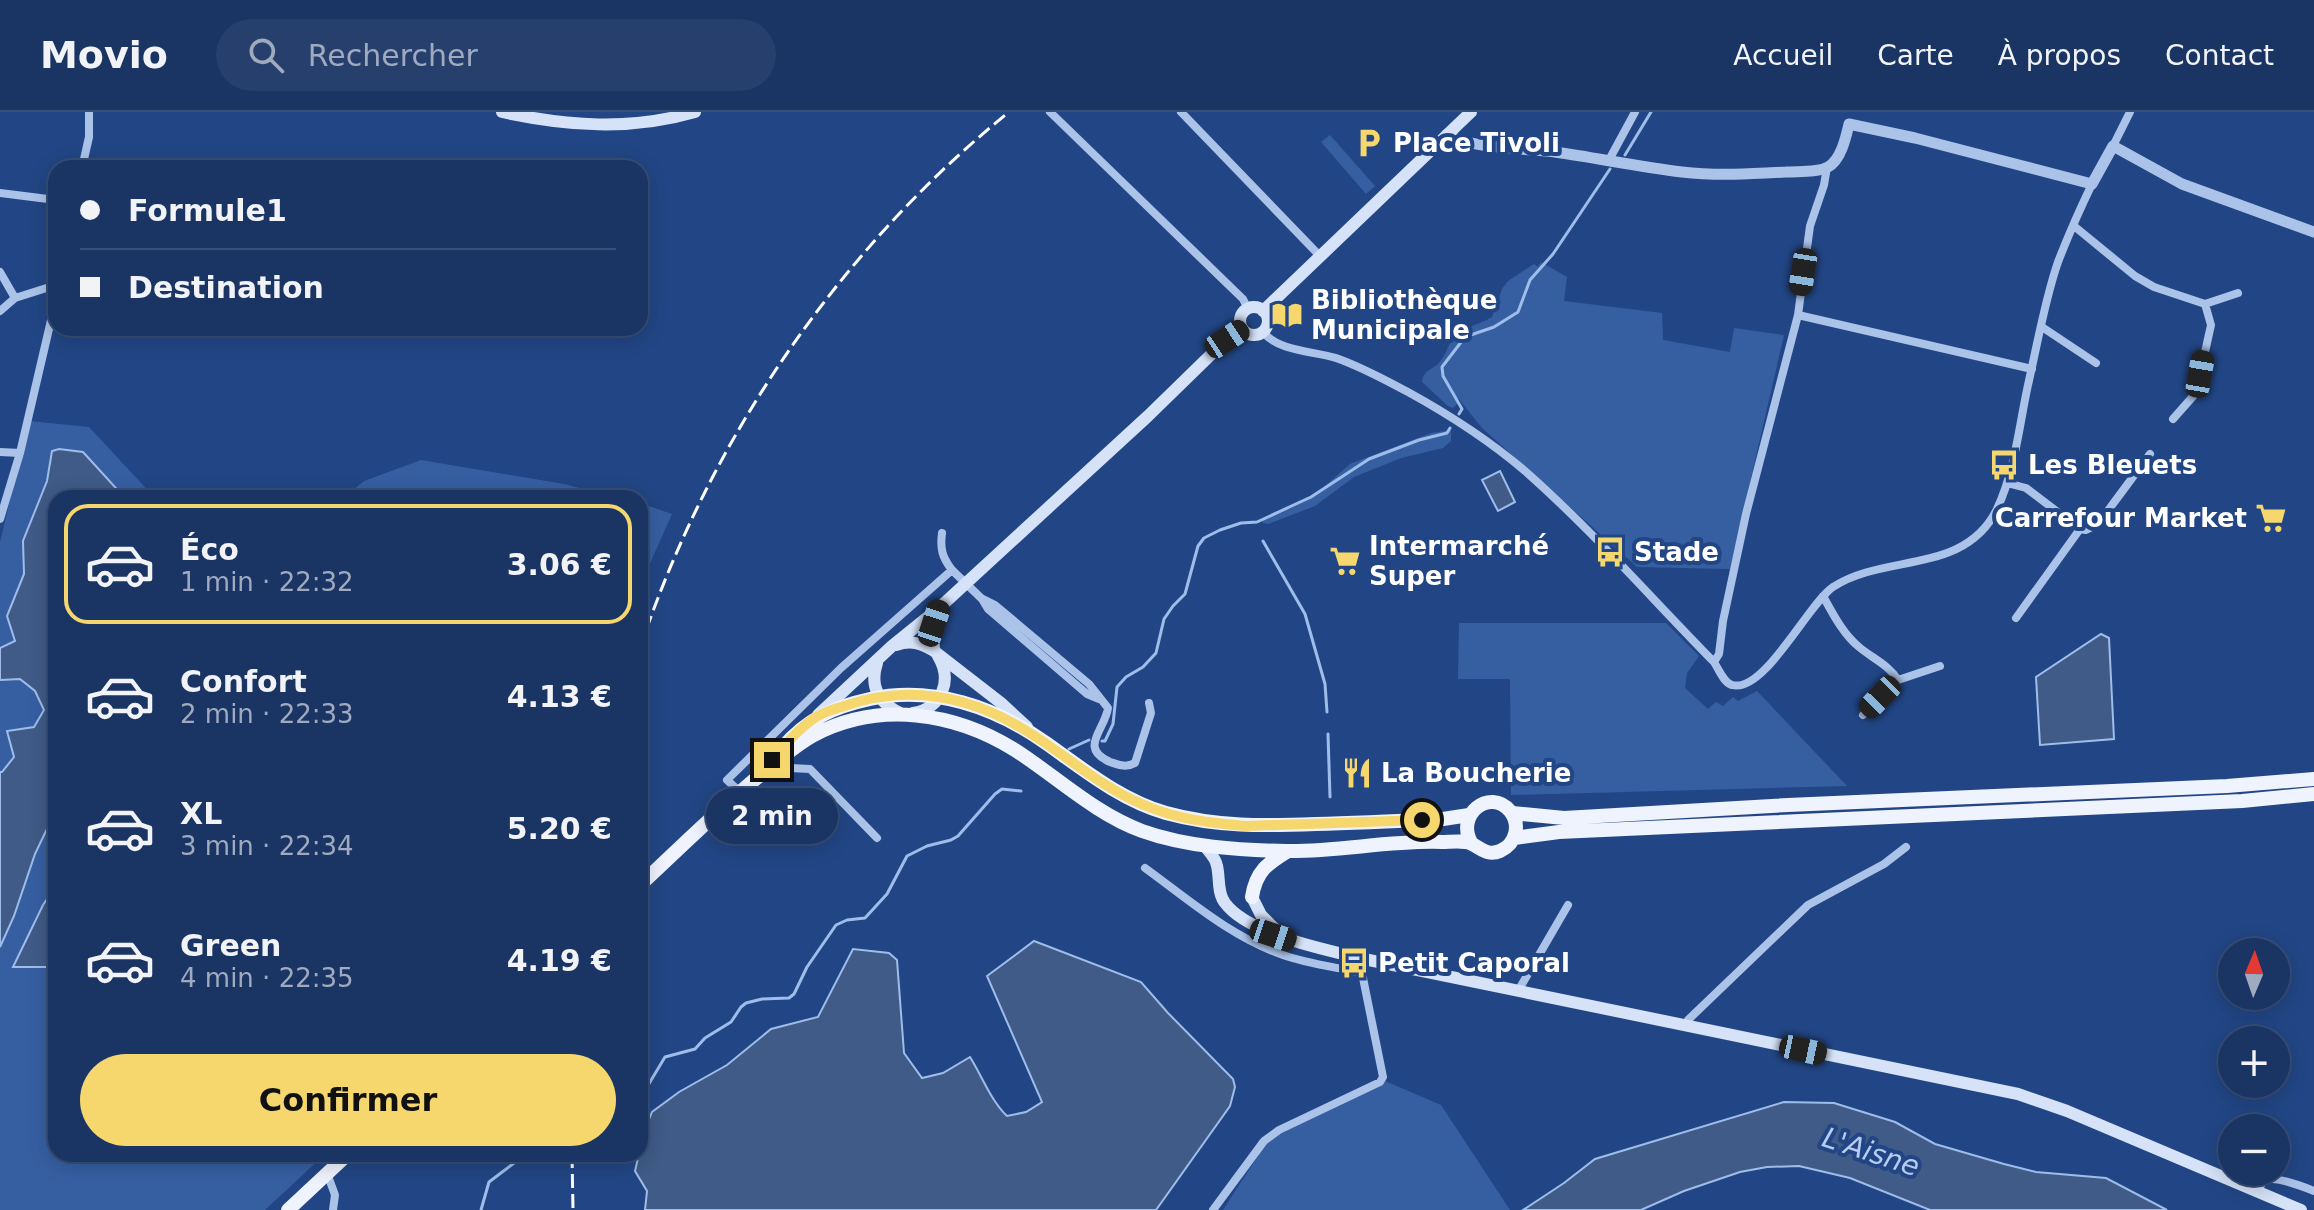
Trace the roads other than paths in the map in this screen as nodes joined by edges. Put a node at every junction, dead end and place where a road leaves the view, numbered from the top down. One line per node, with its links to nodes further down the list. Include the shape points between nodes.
1 (89, 112): 12 (street)
2 (502, 112): 3 (main road, via 547,122 612,125)
3 (695, 112)
4 (1050, 112): 26 (street)
5 (1181, 112): 20 (street)
6 (1471, 112): 10 (main road)
7 (1635, 112): 13 (street)
8 (2130, 112): 11 (street)
9 (1848, 118): 14 (street, via 1835,160); 15 (street)
10 (1447, 134): 13 (street, via 1467,142); 20 (main road)
11 (2113, 146): 15 (street); 19 (street, via 2182,184)
12 (84, 160)
13 (1609, 160): 14 (street, via 1737,175)
14 (1827, 167): 29 (street, via 1810,226)
15 (2092, 184): 18 (street)
16 (0, 193): 17 (street)
17 (48, 199)
18 (2074, 226): 25 (street, via 2154,287); 30 (street, via 2058,263)
19 (2314, 232)
20 (1319, 255): 28 (main road)
21 (0, 272): 24 (street)
22 (48, 288): 24 (street)
23 (2238, 293): 25 (street)
24 (15, 298): 27 (street)
25 (2205, 304): 36 (street, via 2211,325 2196,393)
26 (1248, 309): 28 (main road); 31 (main road, via 1240,320)
27 (0, 311)
28 (1263, 311): 32 (main road, via 1268,324)
29 (1798, 315): 35 (street); 52 (street)
30 (2042, 327): 34 (street); 35 (street)
31 (1242, 329): 32 (main road); 45 (main road)
32 (1263, 332): 52 (street, via 1281,345 1372,373 1500,451 1572,514)
33 (48, 333): 38 (street)
34 (2096, 363)
35 (2032, 369): 40 (street)
36 (2173, 419)
37 (0, 452): 38 (street)
38 (20, 453): 41 (street)
39 (2150, 454): 42 (street, via 2098,524)
40 (2007, 483): 42 (street, via 2026,488); 46 (street, via 1990,522 1968,543 1849,578)
41 (0, 519)
42 (2080, 529): 48 (street)
43 (942, 533): 44 (street, via 940,549)
44 (952, 570): 45 (street); 64 (street, via 841,668 727,780)
45 (966, 583): 47 (main road); 57 (street, via 988,609 1108,708 1094,740 1098,756 1122,766 1135,763 1151,713)
46 (1823, 596): 52 (street, via 1769,666 1747,684 1725,682); 54 (street, via 1857,646)
47 (939, 608): 49 (main road); 50 (main road, via 933,630)
48 (2016, 618)
49 (892, 646): 50 (main road, via 917,643); 51 (main road)
50 (936, 654): 56 (main road, via 946,675); 61 (main road)
51 (878, 660): 55 (main road, via 873,679); 60 (main road)
52 (1714, 662)
53 (1940, 666): 54 (street)
54 (1898, 680): 59 (street)
55 (879, 697): 56 (main road); 58 (main road); 60 (main road)
56 (940, 697): 58 (main road, via 924,711); 61 (main road, via 1008,719)
57 (1149, 703)
58 (905, 713): 62 (main road, via 866,717 813,736); 71 (main road, via 963,726 996,740 1099,809 1141,830)
59 (1863, 715)
60 (816, 717): 62 (main road)
61 (1045, 742): 67 (main road, via 1143,805 1217,823 1371,823)
62 (756, 779): 64 (main road); 68 (street, via 790,768 810,769)
63 (2314, 779): 66 (main road, via 1564,818)
64 (740, 792): 75 (main road)
65 (2314, 794): 69 (main road)
66 (1512, 813): 67 (main road, via 1489,802); 69 (main road)
67 (1469, 815): 70 (main road, via 1466,829)
68 (877, 838)
69 (1514, 838): 70 (main road, via 1495,853)
70 (1472, 844): 73 (main road, via 1438,841)
71 (1204, 845): 73 (main road); 78 (main road, via 1217,862 1225,903 1273,935)
72 (1906, 847): 82 (street, via 1808,905)
73 (1288, 851): 76 (main road, via 1265,866)
74 (1145, 868): 80 (street, via 1250,942 1285,956)
75 (648, 878)
76 (1252, 897): 78 (main road, via 1268,924)
77 (1568, 905): 81 (street)
78 (1295, 942): 79 (main road)
79 (1364, 959): 80 (street); 81 (main road)
80 (1362, 973): 89 (street, via 1380,1082 1264,1141)
81 (1518, 991): 82 (main road)
82 (1687, 1026): 85 (main road, via 2018,1094)
83 (339, 1162): 84 (main road)
84 (327, 1173): 87 (main road); 88 (street, via 335,1195)
85 (2257, 1191): 86 (street, via 2271,1179); 90 (main road)
86 (2314, 1191)
87 (288, 1210)
88 (333, 1210)
89 (1213, 1210)
90 (2301, 1210)

